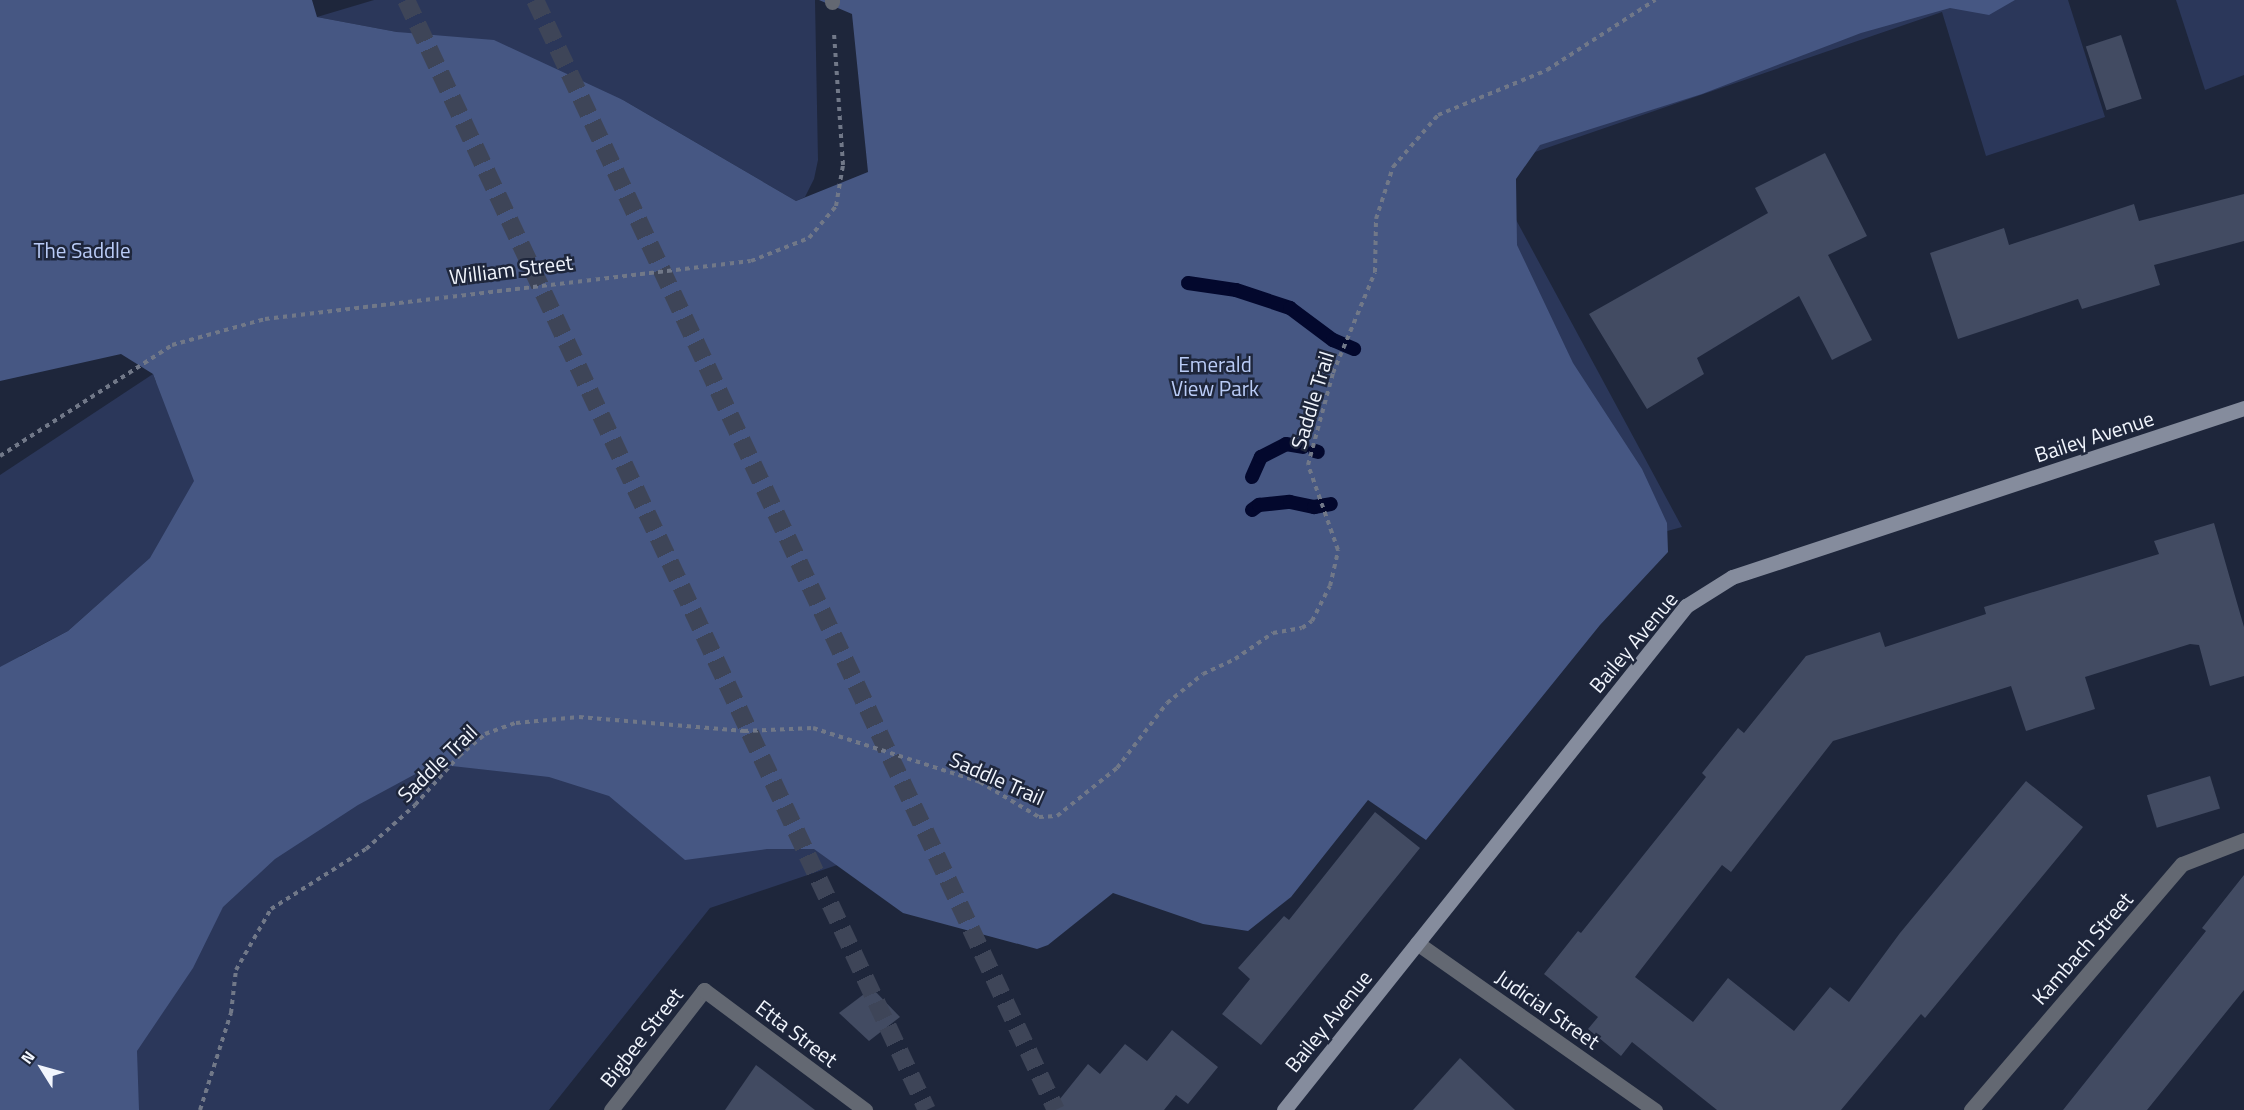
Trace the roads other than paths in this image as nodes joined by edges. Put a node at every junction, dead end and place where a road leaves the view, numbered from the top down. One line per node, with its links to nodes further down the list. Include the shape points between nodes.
1 (2244, 408): 3 (street, Bailey Avenue, via 1731,577 1686,606)
2 (2244, 840): 9 (street, Kambach Street, via 2182,864)
3 (1417, 942): 7 (street, Bailey Avenue); 8 (street, Judicial Street)
4 (704, 990): 5 (street, Bigbee Street); 6 (street, Etta Street)
5 (611, 1110)
6 (865, 1110)
7 (1284, 1110)
8 (1655, 1110)
9 (1971, 1110)

